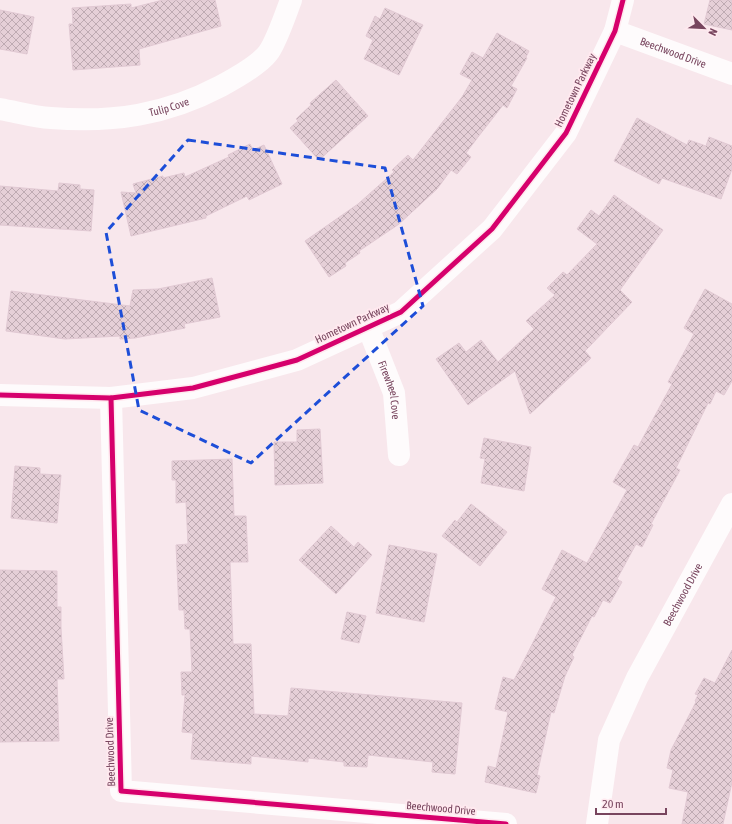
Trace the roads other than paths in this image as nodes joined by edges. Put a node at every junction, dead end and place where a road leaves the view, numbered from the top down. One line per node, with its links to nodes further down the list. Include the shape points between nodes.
1 (291, 0): 5 (street, Tulip Cove, via 268,53 239,77 207,94 167,109 125,118 88,120 49,118)
2 (623, 0): 3 (street, Hometown Parkway)
3 (615, 31): 4 (street, Beechwood Drive); 6 (street, Hometown Parkway, via 566,133 492,229 401,312)
4 (732, 74)
5 (0, 109)
6 (368, 327): 8 (street, Hometown Parkway, via 297,360 193,388); 9 (street, Firewheel Cove, via 394,393)
7 (0, 395): 8 (street, Hometown Parkway)
8 (111, 398): 11 (street, Beechwood Drive, via 121,792)
9 (399, 455)
10 (732, 504): 12 (street, Beechwood Drive, via 637,678 609,740)
11 (506, 824)
12 (597, 824)

